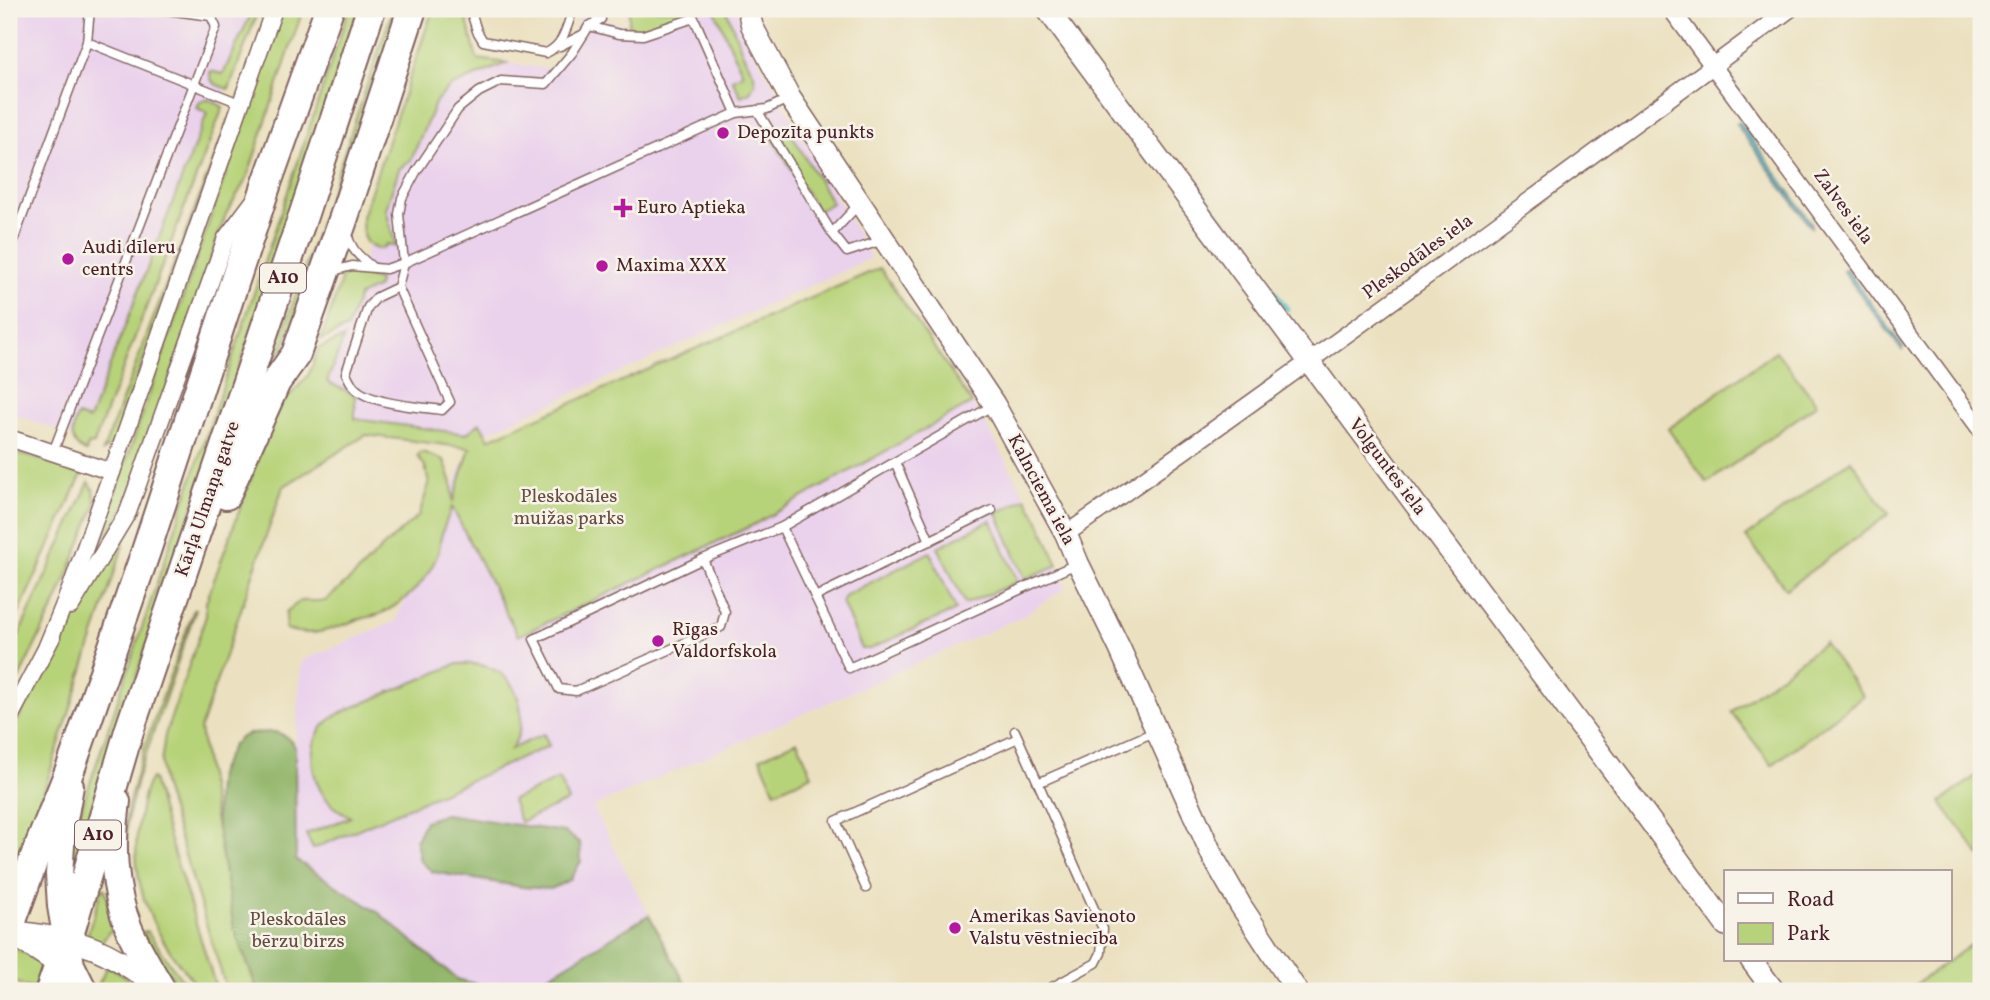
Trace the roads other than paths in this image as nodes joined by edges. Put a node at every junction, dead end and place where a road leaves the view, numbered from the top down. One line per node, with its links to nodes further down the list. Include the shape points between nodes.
1 (90, 9): 15 (lane)
2 (159, 9): 18 (lane, via 211,16 216,27)
3 (274, 9): 20 (street)
4 (329, 9): 23 (highway, A10)
5 (371, 9): 44 (highway, Kārļa Ulmaņa gatve / A10)
6 (412, 9): 25 (highway)
7 (470, 9): 16 (lane, via 483,41 546,53)
8 (573, 9): 16 (lane)
9 (600, 9): 14 (lane, via 601,19)
10 (748, 9): 19 (street, Kalnciema iela, via 752,26)
11 (1047, 9): 33 (street, Volguntes iela)
12 (1671, 9): 17 (street, Zalves iela)
13 (1790, 9): 17 (street, Pleskodāles iela)
14 (587, 30): 16 (lane); 22 (lane, via 643,35 694,18); 29 (lane, via 547,84 501,81 458,109 402,198)
15 (87, 42): 18 (lane); 28 (lane)
16 (555, 49)
17 (1714, 65): 33 (street, Pleskodāles iela); 35 (street, Zalves iela)
18 (195, 85): 20 (lane); 37 (lane)
19 (790, 98): 21 (lane); 24 (street, Kalnciema iela)
20 (240, 105): 39 (street)
21 (757, 110): 22 (lane); 26 (lane)
22 (736, 113): 29 (lane)
23 (267, 183): 48 (street, via 226,238 128,512); 52 (highway, A10)
24 (860, 203): 26 (lane); 27 (street, Kalnciema iela)
25 (343, 220): 30 (lane, via 350,246); 31 (highway)
26 (832, 233): 27 (lane, via 847,252)
27 (884, 239): 34 (street, Kalnciema iela)
28 (9, 252)
29 (404, 263): 30 (lane, via 386,269); 32 (lane)
30 (372, 267): 31 (lane, via 352,266)
31 (322, 279): 44 (highway, via 296,354 276,382 229,491)
32 (398, 287): 32 (lane, via 450,402 442,410 362,394 346,373 368,307)
33 (1309, 363): 42 (street, Pleskodāles iela); 55 (street, Volguntes iela)
34 (994, 404): 38 (lane); 42 (street, Kalnciema iela)
35 (1981, 430)
36 (9, 438): 37 (street)
37 (52, 452): 39 (street)
38 (895, 462): 41 (lane); 43 (lane)
39 (112, 472): 48 (street)
40 (992, 510): 43 (lane)
41 (782, 527): 45 (lane); 47 (lane)
42 (1066, 534): 46 (street, Kalnciema iela)
43 (930, 541): 47 (lane)
44 (192, 546): 50 (highway, Kārļa Ulmaņa gatve / A10)
45 (703, 559): 45 (lane, via 534,639 559,689 576,691 721,627 725,612)
46 (1078, 563): 47 (lane, via 849,668); 51 (street, Kalnciema iela)
47 (815, 597)
48 (47, 646): 49 (street)
49 (9, 719)
50 (129, 731): 58 (highway, Kārļa Ulmaņa gatve / A10); 60 (main road, via 112,847 128,927)
51 (1157, 731): 53 (lane); 62 (street, Kalnciema iela, via 1213,857)
52 (71, 767): 56 (highway, A10); 58 (main road, via 59,874)
53 (1038, 783): 54 (lane, via 1016,735 836,821); 61 (lane, via 1103,929 1096,963)
54 (866, 888)
55 (1724, 922)
56 (9, 930): 58 (street)
57 (1752, 962): 63 (street)
58 (72, 969): 59 (highway, Kārļa Ulmaņa gatve / A10); 60 (street, via 85,943)
59 (50, 991)
60 (161, 991)
61 (1045, 991)
62 (1297, 991)
63 (1774, 991)

